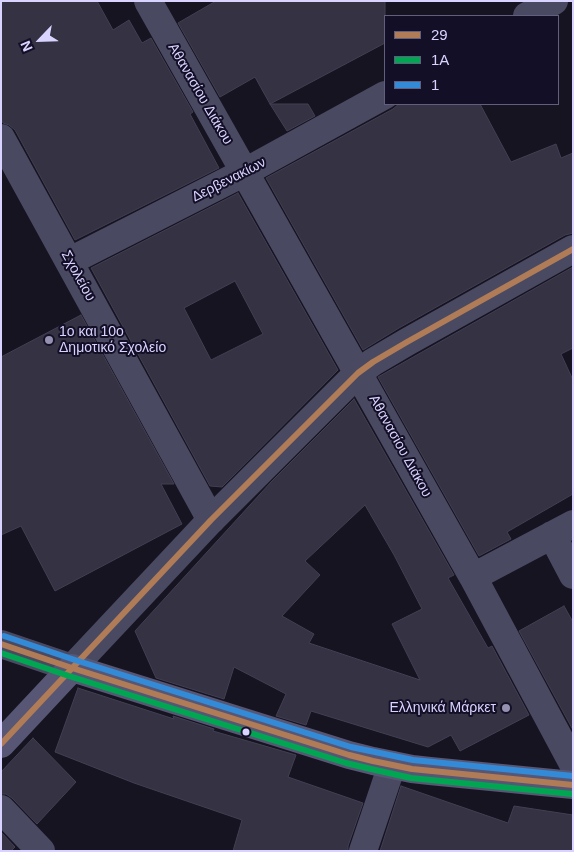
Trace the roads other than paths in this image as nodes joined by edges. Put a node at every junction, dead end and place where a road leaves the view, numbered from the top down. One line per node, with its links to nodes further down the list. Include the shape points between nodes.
1 (148, 1): 6 (street, Αθανασίου Διάκου)
2 (554, 1): 3 (street)
3 (529, 15)
4 (384, 96): 6 (street, Δερβενακίων)
5 (1, 138): 8 (street, Σχολείου)
6 (245, 172): 8 (street, Δερβενακίων); 9 (street, Αθανασίου Διάκου)
7 (573, 249): 9 (street, via 400,345)
8 (70, 261): 10 (street, Σχολείου)
9 (358, 373): 10 (street); 13 (street, Αθανασίου Διάκου)
10 (211, 520): 15 (street)
11 (563, 530): 12 (street); 13 (street)
12 (573, 575)
13 (473, 577): 17 (street, Αθανασίου Διάκου)
14 (1, 644): 15 (street)
15 (72, 668): 16 (main road); 18 (main road, via 349,755)
16 (1, 744)
17 (573, 764)
18 (392, 765): 19 (main road); 22 (street)
19 (573, 785)
20 (1, 810): 21 (street)
21 (41, 851)
22 (363, 851)

